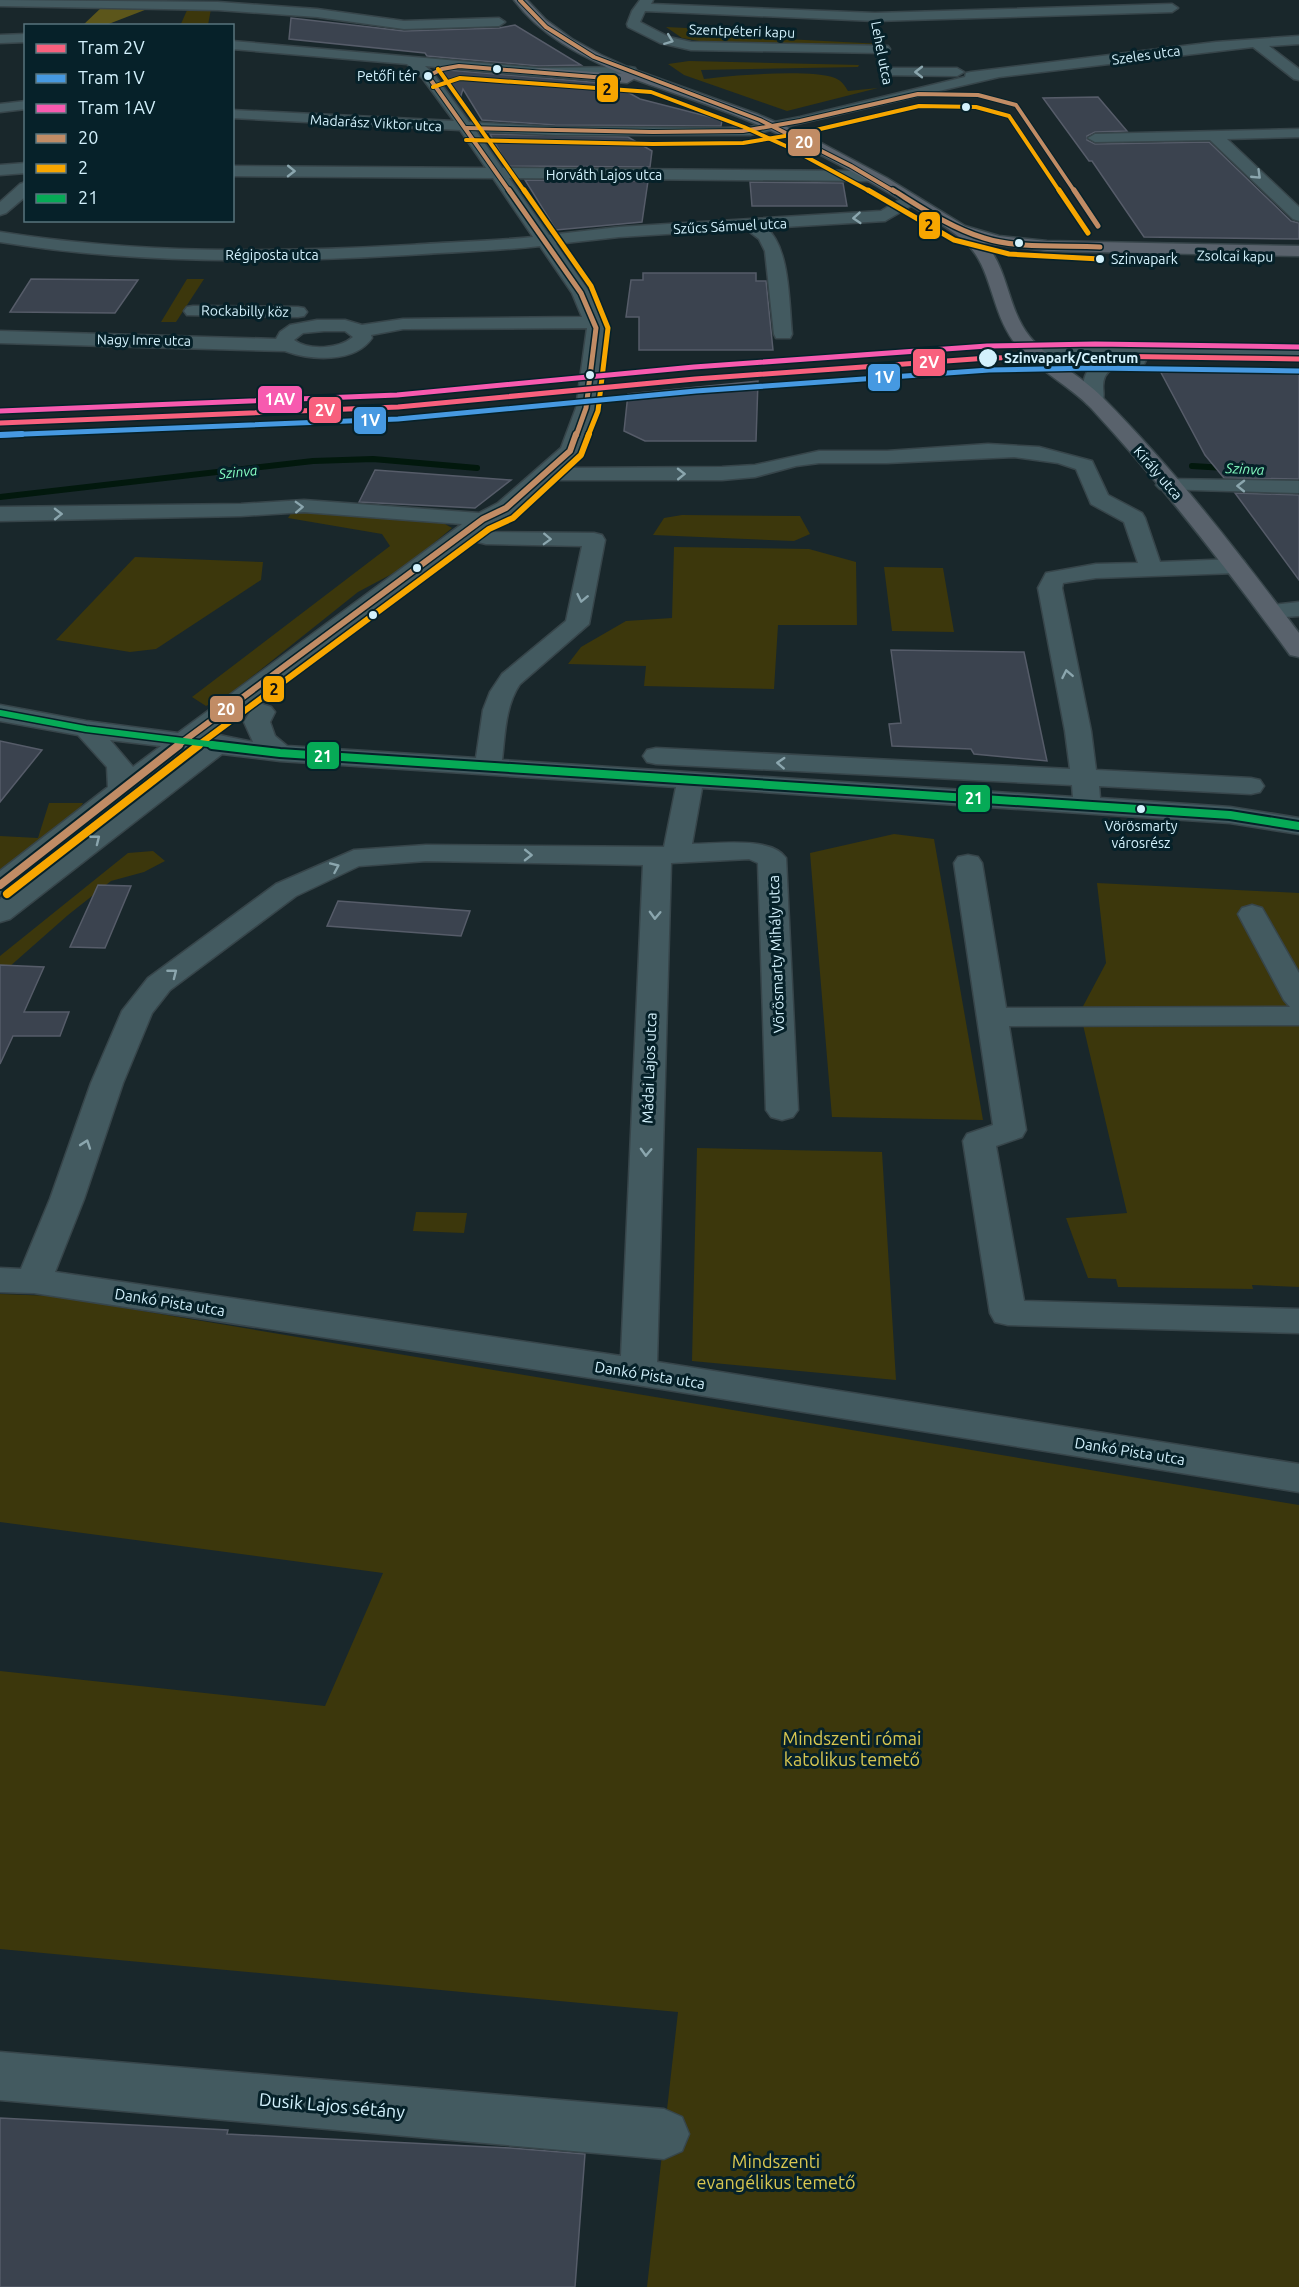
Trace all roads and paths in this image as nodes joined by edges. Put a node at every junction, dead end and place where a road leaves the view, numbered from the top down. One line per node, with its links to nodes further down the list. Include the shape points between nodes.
1 (265, 0): 9 (street)
2 (520, 0): 22 (main road, via 546,27)
3 (534, 0): 26 (main road, via 566,28)
4 (872, 0): 13 (street, Lehel utca)
5 (1158, 0): 13 (street, via 1176,11)
6 (0, 2): 9 (street)
7 (347, 3): 10 (street)
8 (644, 4): 13 (street); 13 (street, Szentpéteri kapu, one-way to 13, via 633,24 679,44)
9 (253, 8): 10 (street)
10 (317, 13): 11 (street, via 404,25); 12 (street)
11 (499, 22)
12 (289, 24)
13 (879, 33): 28 (street, Lehel utca)
14 (1205, 36): 21 (street)
15 (24, 38): 16 (street)
16 (0, 39)
17 (1299, 40): 19 (street, Szeles utca)
18 (234, 43): 23 (street, via 261,34 279,41)
19 (1256, 43): 21 (street, Szeles utca); 31 (street)
20 (234, 44): 23 (street)
21 (1216, 46): 29 (street, Szeles utca)
22 (594, 57): 26 (main road); 27 (main road, via 586,65)
23 (382, 59): 24 (street)
24 (412, 62): 25 (street); 30 (street)
25 (459, 66): 27 (street); 30 (street)
26 (626, 66): 27 (street); 32 (main road)
27 (539, 72): 32 (main road)
28 (887, 72): 29 (street, Szeles utca, one-way to 28); 33 (street, Lehel utca)
29 (993, 75): 33 (street, Szeles utca)
30 (428, 76): 38 (street)
31 (1299, 76)
32 (654, 80): 37 (main road)
33 (895, 96): 37 (street, Szeles utca)
34 (24, 105): 35 (street)
35 (0, 108)
36 (234, 114): 38 (street, Madarász Viktor utca)
37 (772, 126): 38 (street, Madarász Viktor utca, via 702,133); 46 (main road)
38 (466, 128): 45 (street)
39 (1299, 133): 40 (street)
40 (1214, 135): 41 (street); 50 (street, one-way to 50)
41 (1095, 138)
42 (24, 168): 43 (street)
43 (0, 170)
44 (234, 171): 45 (street, Horváth Lajos utca, one-way to 45)
45 (496, 174): 46 (street, Horváth Lajos utca); 53 (street)
46 (868, 176): 48 (main road)
47 (24, 189): 49 (street)
48 (910, 200): 51 (street, Szűcs Sámuel utca, one-way to 51, via 885,216); 54 (main road)
49 (0, 210)
50 (1299, 216)
51 (751, 225): 53 (street, Szűcs Sámuel utca, via 619,232); 61 (street, via 766,236 774,251)
52 (0, 237): 53 (street, Régiposta utca, via 56,246 238,256 323,255)
53 (545, 241): 59 (street, via 581,293)
54 (985, 245): 55 (main road, Zsolcai kapu); 56 (main road, Zsolcai kapu, via 1014,254); 64 (main road, Király utca, via 1013,327)
55 (1299, 251)
56 (1299, 257)
57 (193, 311): 58 (street, Rockabilly köz)
58 (298, 312)
59 (595, 322): 60 (street, via 403,324); 68 (street, via 586,408 570,451)
60 (360, 331): 63 (street, via 330,325 305,327 285,337); 63 (street, Nagy Imre utca, via 360,342 346,349 312,352)
61 (783, 333)
62 (0, 337): 63 (street, Nagy Imre utca)
63 (288, 345)
64 (1032, 349): 65 (street); 67 (main road, Király utca)
65 (1299, 352)
66 (1299, 362): 67 (street, via 1117,362 1104,365 1093,374)
67 (1094, 400): 69 (main road, Király utca)
68 (547, 474): 72 (street); 74 (street, one-way to 74, via 750,472 810,458 981,452 1030,452 1071,458 1085,465 1099,498 1134,518)
69 (1167, 485): 70 (street, one-way to 69); 73 (main road, Király utca)
70 (1299, 487)
71 (2, 518): 72 (street, one-way to 72, via 303,506)
72 (495, 521): 78 (street, via 318,672); 81 (street); 84 (street, one-way to 84, via 594,540 577,624 511,679 502,692)
73 (1236, 566): 74 (street); 76 (main road, Király utca)
74 (1151, 568): 85 (street, one-way to 74, via 1050,588 1054,578)
75 (1299, 609): 76 (street)
76 (1270, 611): 77 (main road, Király utca)
77 (1299, 650)
78 (262, 712): 81 (street); 83 (street, via 257,722 264,739)
79 (0, 713): 80 (street)
80 (86, 729): 81 (street); 82 (street); 88 (street, via 120,766)
81 (214, 733): 82 (street); 83 (street); 96 (street, one-way to 81)
82 (183, 742): 88 (street)
83 (280, 753): 84 (street)
84 (489, 757): 85 (street, one-way to 84, via 840,766); 86 (street)
85 (1086, 778): 87 (street); 90 (street)
86 (690, 781): 90 (street); 93 (street, Mádai Lajos utca)
87 (1251, 786)
88 (121, 789): 95 (street)
89 (1299, 805): 91 (street)
90 (1088, 806): 91 (street)
91 (1230, 814): 92 (street)
92 (1299, 826)
93 (667, 855): 101 (street, Vörösmarty Mihály utca, via 752,851 772,858); 102 (street, one-way to 93, via 67,1199 137,1011 159,984 286,890 354,858 426,853); 104 (street, Mádai Lajos utca, one-way to 104)
94 (968, 863): 100 (street)
95 (0, 885)
96 (0, 913)
97 (1252, 914): 98 (street)
98 (1299, 999)
99 (1299, 1016): 100 (street)
100 (992, 1017): 103 (street, via 1010,1130 980,1141 1008,1313)
101 (782, 1110)
102 (17, 1281): 104 (street, Dankó Pista utca)
103 (1299, 1321)
104 (637, 1372): 105 (street, Dankó Pista utca)
105 (1299, 1479)
106 (0, 2076): 107 (street, Dusik Lajos sétány)
107 (664, 2134)

